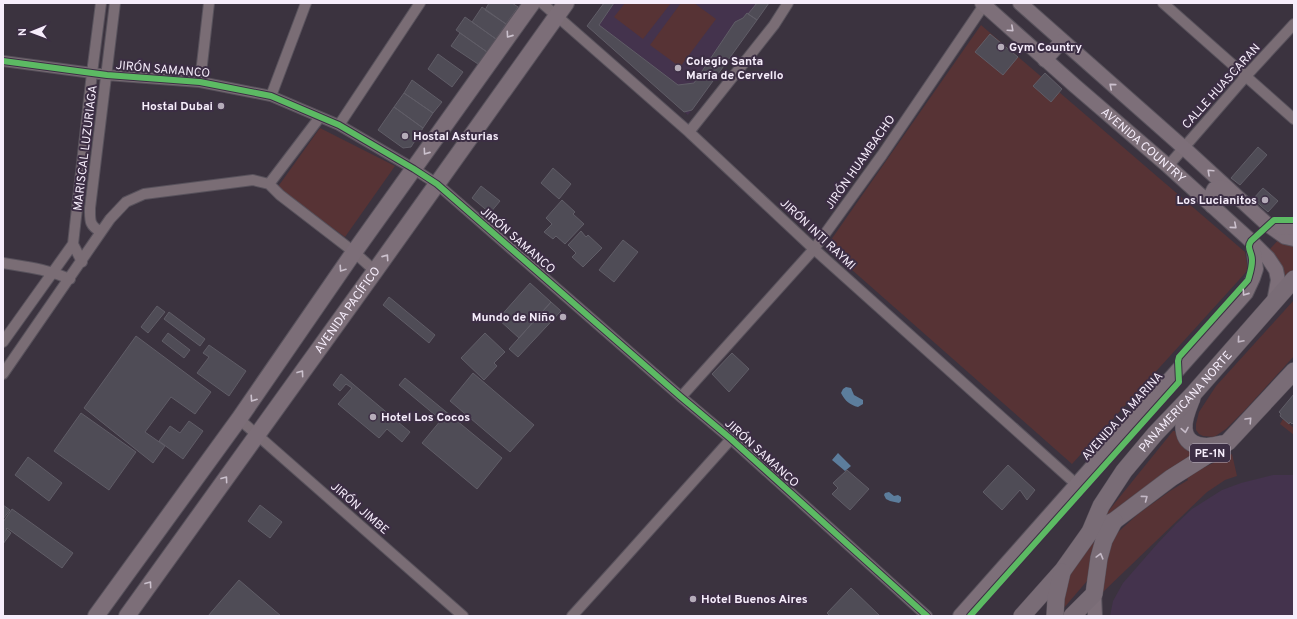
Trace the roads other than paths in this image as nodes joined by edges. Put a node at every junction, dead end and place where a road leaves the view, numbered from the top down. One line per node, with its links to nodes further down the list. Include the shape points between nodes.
1 (101, 3): 17 (street, MARISCAL LUZURIAGA)
2 (115, 3): 18 (street, MARISCAL LUZURIAGA)
3 (209, 3): 20 (street)
4 (306, 3): 21 (street)
5 (420, 3): 24 (street)
6 (532, 3): 28 (main road, one-way to 28)
7 (542, 3): 12 (street, JIRÓN INTI RAYMI)
8 (788, 3): 25 (street, via 774,25)
9 (1020, 3): 14 (main road, AVENIDA COUNTRY)
10 (1163, 3): 19 (street)
11 (983, 4): 15 (main road, AVENIDA COUNTRY, one-way to 15); 39 (street, JIRÓN HUAMBACHO, via 882,155)
12 (562, 9): 25 (street, JIRÓN INTI RAYMI); 30 (main road, AVENIDA PACÍFICO)
13 (1294, 24): 19 (street, CALLE HUASCARAN)
14 (1062, 41): 15 (main road); 26 (main road, AVENIDA COUNTRY, one-way to 14)
15 (1045, 60): 27 (main road, AVENIDA COUNTRY)
16 (3, 61): 17 (street, JIRÓN SAMANCO)
17 (92, 73): 18 (street, JIRÓN SAMANCO); 38 (street, MARISCAL LUZURIAGA)
18 (107, 75): 20 (street, JIRÓN SAMANCO); 35 (street, MARISCAL LUZURIAGA, via 90,208 93,227)
19 (1246, 76): 23 (street); 26 (street, CALLE HUASCARAN)
20 (200, 82): 21 (street, JIRÓN SAMANCO)
21 (271, 96): 22 (street, JIRÓN SAMANCO)
22 (320, 117): 24 (street, JIRÓN SAMANCO); 29 (street)
23 (1294, 119)
24 (339, 125): 28 (street, JIRÓN SAMANCO)
25 (689, 132): 39 (street, JIRÓN INTI RAYMI)
26 (1184, 148): 27 (street, CALLE HUASCARAN); 31 (main road, AVENIDA COUNTRY, one-way to 26)
27 (1168, 166): 32 (main road, AVENIDA COUNTRY)
28 (414, 169): 30 (street, JIRÓN SAMANCO); 40 (main road)
29 (269, 184): 35 (street, via 253,180 144,194 126,202); 40 (street)
30 (437, 184): 43 (main road, AVENIDA PACÍFICO, one-way to 30); 52 (street, JIRÓN SAMANCO)
31 (1229, 190): 32 (main road, via 1220,187 1214,189 1210,197); 33 (main road, AVENIDA COUNTRY)
32 (1212, 206): 37 (main road, AVENIDA COUNTRY, one-way to 37)
33 (1270, 226): 34 (main road); 36 (main road, AVENIDA COUNTRY)
34 (1294, 227)
35 (101, 232): 41 (street)
36 (1294, 240)
37 (1253, 243): 47 (main road, AVENIDA COUNTRY, via 1276,270 1278,280); 57 (main road, AVENIDA LA MARINA, one-way to 57, via 1256,269 1246,293)
38 (74, 244): 41 (street, MARISCAL LUZURIAGA); 44 (street)
39 (814, 249): 52 (street, JIRÓN HUAMBACHO); 57 (street, JIRÓN INTI RAYMI)
40 (354, 252): 43 (street); 53 (main road, one-way to 53)
41 (82, 262): 45 (street)
42 (3, 263): 44 (street)
43 (375, 271): 54 (main road, AVENIDA PACÍFICO, one-way to 43)
44 (53, 272): 45 (street); 48 (street)
45 (70, 279): 50 (street)
46 (1294, 279): 47 (highway, PANAMERICANA NORTE / PE-1N)
47 (1274, 302): 51 (highway, PANAMERICANA NORTE / PE-1N, one-way to 51)
48 (3, 342)
49 (1294, 371): 56 (highway, PANAMERICANA NORTE / PE-1N, one-way to 49)
50 (3, 374)
51 (1194, 393): 56 (highway, one-way to 56, via 1185,417 1186,436 1196,445 1214,446); 59 (highway, PANAMERICANA NORTE / PE-1N, via 1124,470 1101,506)
52 (681, 397): 55 (street, JIRÓN SAMANCO)
53 (239, 419): 54 (street, JIRÓN JIMBE); 62 (main road)
54 (257, 434): 63 (main road, AVENIDA PACÍFICO, one-way to 54); 64 (street, JIRÓN JIMBE)
55 (731, 439): 65 (street); 66 (street, JIRÓN SAMANCO)
56 (1228, 442): 58 (highway, PANAMERICANA NORTE / PE-1N, one-way to 56, via 1171,478)
57 (1076, 484): 67 (main road, AVENIDA LA MARINA)
58 (1114, 521): 59 (highway, PANAMERICANA NORTE / PE-1N); 61 (highway, one-way to 58, via 1099,558 1104,540)
59 (1090, 532): 60 (highway, PANAMERICANA NORTE / PE-1N)
60 (1063, 570): 68 (highway, PANAMERICANA NORTE / PE-1N); 69 (highway, via 1056,598)
61 (1094, 594): 70 (highway); 71 (main road)
62 (96, 616)
63 (127, 616)
64 (463, 616)
65 (572, 616)
66 (928, 616)
67 (960, 616)
68 (1022, 616)
69 (1055, 616)
70 (1072, 616)
71 (1095, 616)

